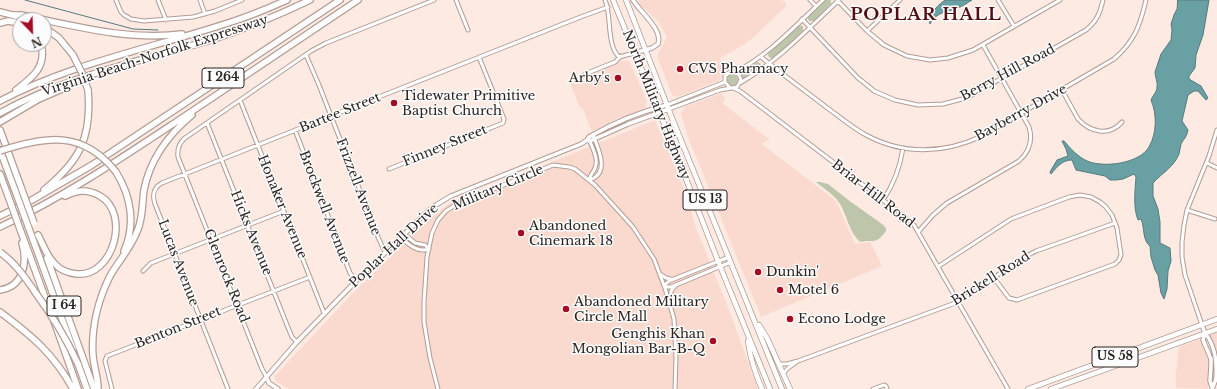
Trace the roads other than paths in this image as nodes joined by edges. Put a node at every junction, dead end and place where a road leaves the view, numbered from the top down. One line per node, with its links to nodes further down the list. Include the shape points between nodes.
1 (116, 0): 29 (street, via 121,12 130,19)
2 (158, 0): 29 (street)
3 (200, 0): 26 (street)
4 (242, 0): 26 (street)
5 (287, 0): 35 (highway)
6 (310, 0): 48 (highway, Virginia Beach-Norfolk Expressway, via 215,38)
7 (340, 0): 83 (highway, Virginia Beach-Norfolk Expressway / I 264, via 117,149)
8 (358, 0): 57 (highway)
9 (434, 0): 43 (street, via 326,43)
10 (456, 0): 36 (street)
11 (606, 0): 24 (street)
12 (612, 0): 42 (main road, North Military Highway / US 13)
13 (626, 0): 40 (main road, North Military Highway / US 13)
14 (633, 0): 40 (street, via 658,35 658,44)
15 (810, 0): 23 (street)
16 (823, 0): 23 (street)
17 (838, 0): 34 (street); 37 (street)
18 (900, 0): 37 (street)
19 (998, 0): 33 (street)
20 (1060, 0): 33 (street)
21 (1103, 0): 51 (street, Berry Hill Road, via 1098,18 1086,30)
22 (1144, 0): 55 (street, Bayberry Drive, via 1138,28 1125,49 1106,65)
23 (816, 6): 28 (street)
24 (608, 7): 44 (street, via 615,53); 45 (street, Bartee Street)
25 (0, 12): 27 (highway)
26 (205, 14): 29 (street)
27 (12, 15)
28 (802, 19): 34 (street, Berry Hill Road); 46 (street)
29 (166, 20)
30 (12, 22): 32 (highway)
31 (52, 22): 35 (highway, via 141,36)
32 (0, 23)
33 (1014, 26): 39 (street)
34 (810, 28): 47 (street); 51 (street, Berry Hill Road, via 858,78 874,90 903,102 932,105 952,102 972,95)
35 (206, 30): 59 (highway, via 61,73)
36 (468, 30)
37 (867, 31): 39 (street, via 892,50 923,59 938,60 957,56)
38 (52, 33): 83 (highway, bridge, via 73,55 82,73 88,90 88,120 83,143 64,173)
39 (982, 45): 51 (street)
40 (645, 50): 42 (street); 60 (main road, North Military Highway / US 13)
41 (41, 52): 59 (highway, via 38,71)
42 (634, 53): 44 (street); 61 (main road, North Military Highway / US 13)
43 (306, 55): 58 (street); 64 (street, Frizzell Avenue)
44 (621, 56): 50 (street, via 614,62)
45 (479, 57): 64 (street, Bartee Street); 79 (street, Finney Street, via 504,119 502,124)
46 (761, 57): 47 (street, Bayberry Drive); 49 (street)
47 (770, 64): 53 (street); 74 (street, Bayberry Drive, via 860,132)
48 (101, 72): 62 (highway, Virginia Beach-Norfolk Expressway, via 59,85); 65 (highway, via 39,99)
49 (735, 72): 52 (street, via 726,75); 53 (street, via 740,78)
50 (585, 74)
51 (1002, 78): 63 (street)
52 (725, 82): 54 (street); 60 (street, Poplar Hall Drive)
53 (739, 84): 54 (street); 56 (street)
54 (731, 88): 56 (street, Briar Hill Road); 60 (street, Poplar Hall Drive)
55 (1062, 90): 63 (street, Bayberry Drive); 66 (street, via 1078,119 1091,129 1107,131 1116,128)
56 (740, 92): 84 (street, Briar Hill Road)
57 (212, 99): 86 (highway, via 99,173); 106 (highway, via 174,131 157,154 147,179 139,228)
58 (240, 100): 67 (street); 73 (street, Honaker Avenue)
59 (0, 101)
60 (668, 107): 61 (street, Poplar Hall Drive); 104 (main road, North Military Highway / US 13)
61 (658, 110): 71 (street, Poplar Hall Drive, via 614,124); 105 (main road, North Military Highway / US 13)
62 (0, 113)
63 (1022, 113): 74 (street, Bayberry Drive, via 982,136 951,148); 95 (street, via 1031,136 1028,149 1022,158 947,203)
64 (331, 116): 68 (street, Bartee Street); 102 (street, Frizzell Avenue)
65 (0, 122)
66 (1122, 122)
67 (207, 123): 76 (street, Hicks Avenue); 81 (street, Glenrock Road, via 182,140 178,148 177,153)
68 (295, 130): 73 (street, Bartee Street); 114 (street, Brockwell Avenue, via 350,273)
69 (1217, 130): 77 (street)
70 (1, 132): 97 (highway, I 64, bridge)
71 (594, 137): 72 (street, Poplar Hall Drive); 82 (street, via 602,163 596,176)
72 (588, 139): 82 (street, via 596,156 595,168); 96 (street, Poplar Hall Drive, via 447,198)
73 (258, 145): 76 (street, Bartee Street); 88 (street, Honaker Avenue)
74 (903, 148): 84 (street, via 896,178)
75 (0, 150): 106 (highway, bridge, via 52,139 84,146 105,160 116,172 127,194 131,216 128,239); 133 (highway, bridge)
76 (221, 159): 81 (street, Bartee Street); 92 (street, Hicks Avenue)
77 (1206, 163): 78 (street); 87 (street)
78 (1217, 168)
79 (389, 169)
80 (0, 174): 94 (highway, I 64, bridge)
81 (185, 174): 85 (street, Bartee Street, via 157,186 153,194); 99 (street, Glenrock Road)
82 (589, 180): 100 (street, Military Circle, via 570,167 553,166 457,204 438,220); 110 (street, Military Circle, via 633,228 651,254)
83 (32, 200): 89 (highway, Virginia Beach-Norfolk Expressway / I 264)
84 (883, 200): 95 (street, Briar Hill Road)
85 (155, 204): 103 (street, Lucas Avenue)
86 (39, 208): 93 (highway); 97 (highway, via 77,192 92,193 102,198 111,208 115,232 113,245 105,260 97,268 81,274 66,272 56,265)
87 (1187, 210): 90 (street); 127 (street, via 1182,242 1183,266)
88 (284, 211): 92 (street); 111 (street, Honaker Avenue)
89 (0, 216)
90 (1215, 219)
91 (1115, 223): 107 (street, via 1109,210 1096,199 1069,197 1011,219); 113 (street, Brickell Road, via 1036,251); 113 (street, via 1121,255 1115,264 1017,300 1009,298)
92 (247, 225): 99 (street); 118 (street, Hicks Avenue)
93 (1, 227)
94 (21, 230): 117 (highway, via 20,238 24,248 23,272 15,284); 140 (highway, I 64)
95 (919, 231): 107 (street, Briar Hill Road)
96 (404, 234): 98 (street, Poplar Hall Drive); 100 (street, via 415,243)
97 (38, 235): 142 (highway, I 64)
98 (400, 238): 100 (street, via 413,248); 102 (street, Poplar Hall Drive)
99 (211, 240): 103 (street); 120 (street, Glenrock Road)
100 (429, 248): 148 (street, Military Circle, via 424,316 427,346)
101 (0, 252): 133 (highway, bridge, via 18,269 38,296 62,331)
102 (386, 252): 114 (street, Poplar Hall Drive)
103 (174, 254): 109 (street, via 151,263); 125 (street, Lucas Avenue)
104 (730, 260): 105 (street); 108 (street); 124 (main road, North Military Highway / US 13)
105 (718, 261): 108 (main road, North Military Highway / US 13); 112 (street)
106 (118, 264): 143 (highway, via 105,289 96,318 93,355)
107 (939, 266): 119 (street, Briar Hill Road)
108 (720, 267): 115 (street); 130 (main road, North Military Highway / US 13)
109 (143, 271)
110 (659, 272): 112 (street, via 666,278); 116 (street, Military Circle)
111 (310, 277): 118 (street, Benton Street); 123 (street, Honaker Avenue)
112 (675, 278): 116 (street)
113 (994, 278): 119 (street, Brickell Road)
114 (356, 281): 123 (street, Poplar Hall Drive)
115 (676, 285): 116 (street, via 669,288); 121 (street, Military Circle, via 671,291)
116 (664, 286): 121 (street, Military Circle)
117 (0, 290)
118 (274, 290): 120 (street, Benton Street); 131 (street, Hicks Avenue, via 292,337)
119 (958, 302): 132 (street, Brickell Road); 156 (street, Briar Hill Road)
120 (237, 305): 125 (street, Benton Street); 136 (street, Glenrock Road)
121 (671, 307): 149 (street, Military Circle, via 676,358)
122 (0, 312): 139 (highway, via 43,347)
123 (324, 313): 131 (street, Poplar Hall Drive)
124 (752, 314): 134 (main road); 152 (main road, North Military Highway / US 13)
125 (200, 319): 144 (street, Benton Street, via 107,356 105,361); 145 (street, Lucas Avenue)
126 (1217, 319): 127 (main road, US 58)
127 (1202, 325): 129 (street); 157 (main road, US 58)
128 (1217, 329): 129 (main road, US 58)
129 (1204, 334): 137 (street, via 1211,359); 158 (main road, US 58)
130 (747, 336): 150 (main road, via 754,370); 151 (main road, North Military Highway / US 13)
131 (297, 342): 136 (street, Poplar Hall Drive)
132 (798, 361): 134 (street, Brickell Road); 135 (street, Brickell Road)
133 (78, 364): 141 (highway)
134 (779, 364): 135 (main road)
135 (783, 374): 153 (main road)
136 (266, 376): 146 (street, Poplar Hall Drive); 147 (street, Glenrock Road, via 269,383)
137 (1212, 388): 138 (street)
138 (1217, 388)
139 (73, 389)
140 (78, 389)
141 (87, 389)
142 (94, 389)
143 (98, 389)
144 (112, 389)
145 (228, 389)
146 (256, 389)
147 (278, 389)
148 (438, 389)
149 (675, 389)
150 (762, 389)
151 (770, 389)
152 (782, 389)
153 (790, 389)
154 (873, 389): 155 (street, via 884,385)
155 (887, 389)
156 (1008, 389)
157 (1028, 389)
158 (1051, 389)

